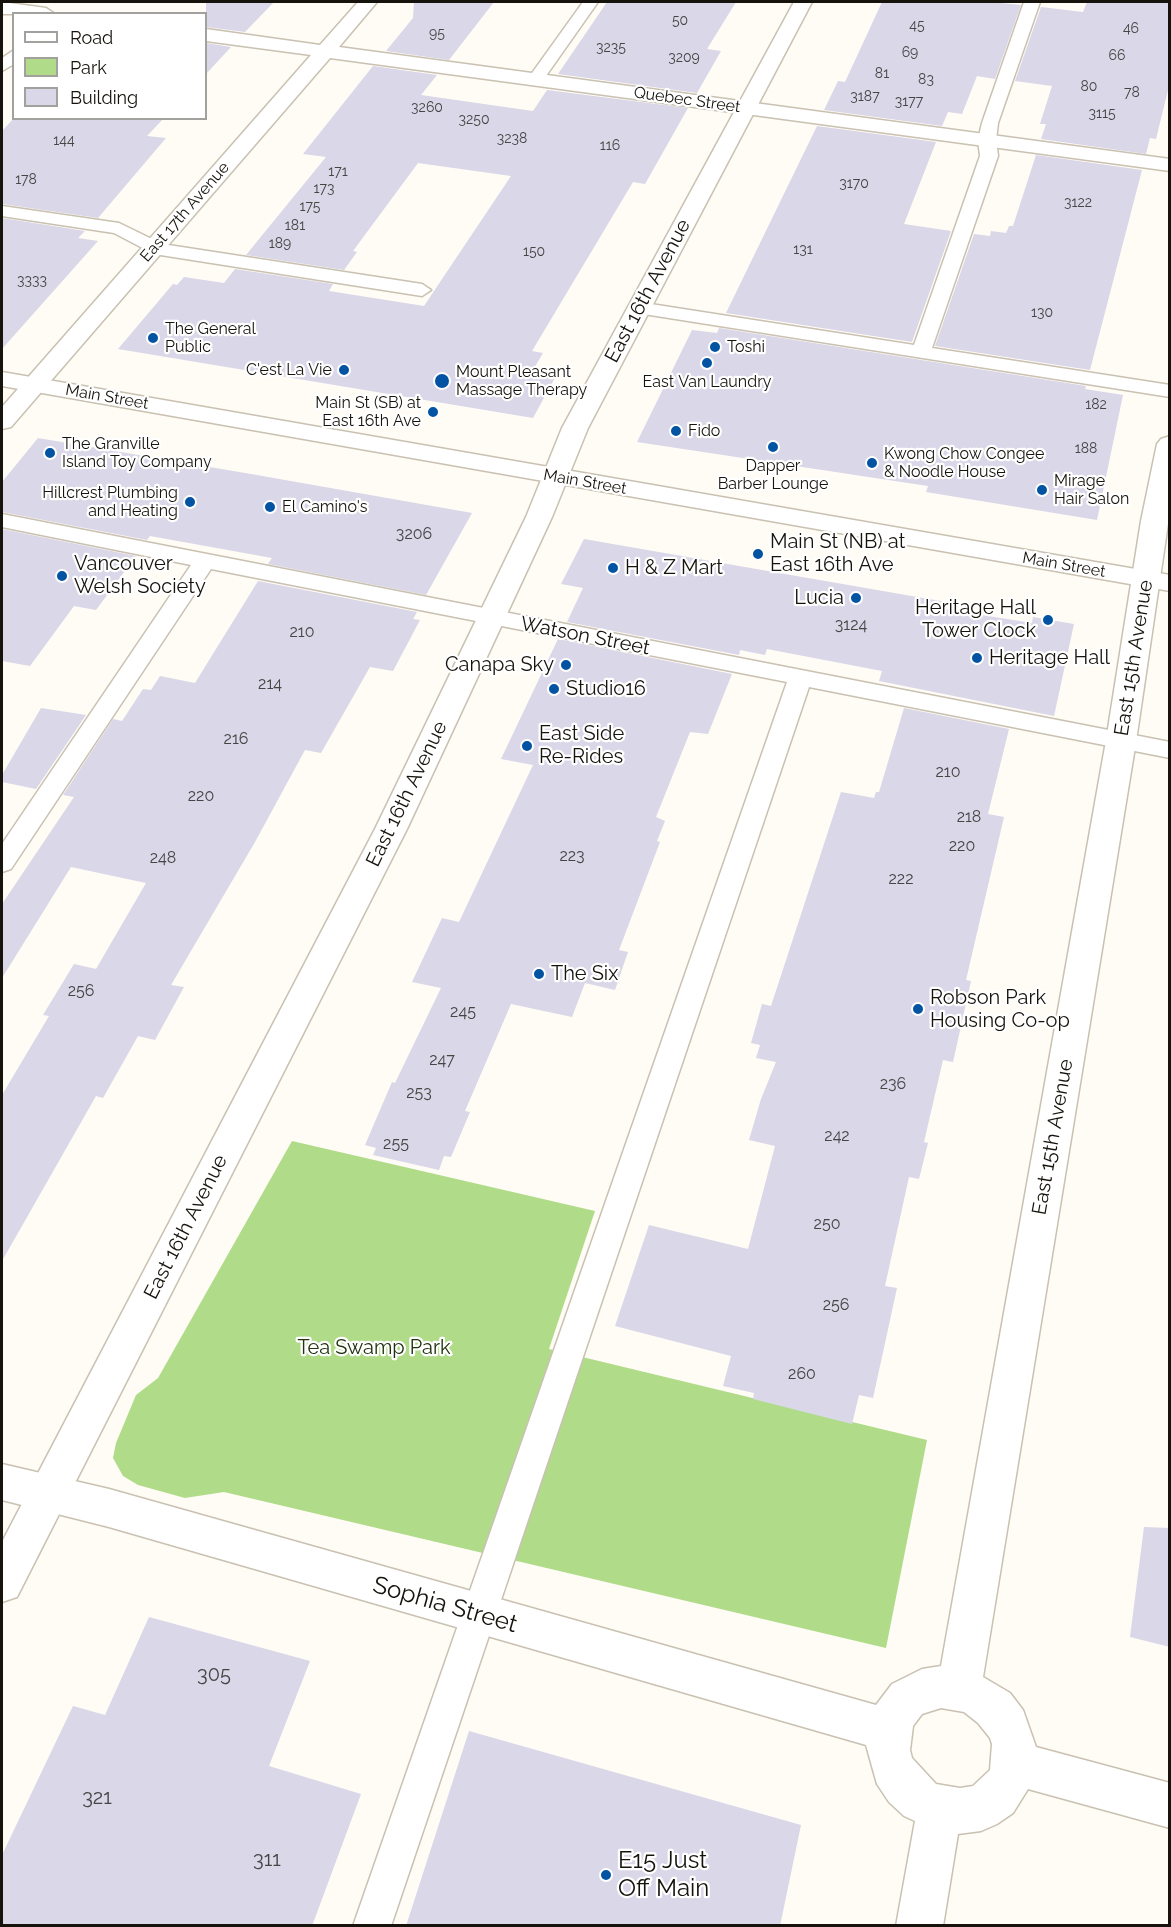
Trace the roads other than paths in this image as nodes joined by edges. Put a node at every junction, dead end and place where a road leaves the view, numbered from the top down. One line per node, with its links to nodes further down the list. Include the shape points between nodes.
1 (368, 2): 8 (street, East 17th Avenue)
2 (590, 2): 9 (lane)
3 (802, 2): 10 (street, East 16th Avenue)
4 (1032, 2): 11 (lane)
5 (2, 8): 6 (street)
6 (31, 12)
7 (207, 35): 8 (street, Quebec Street)
8 (325, 51): 9 (street, Quebec Street); 14 (street, East 17th Avenue)
9 (535, 80): 10 (street, Quebec Street)
10 (745, 108): 11 (street, Quebec Street); 16 (street, East 16th Avenue)
11 (987, 140): 12 (street, Quebec Street); 17 (lane, via 989,156)
12 (1170, 165)
13 (2, 211): 14 (lane, via 119,228)
14 (154, 247): 15 (lane); 19 (street, East 17th Avenue)
15 (422, 290)
16 (638, 308): 17 (lane); 23 (street, East 16th Avenue)
17 (921, 352): 20 (lane)
18 (2, 379): 19 (street, Main Street)
19 (34, 385): 21 (street, East 17th Avenue); 23 (street, Main Street)
20 (1170, 391)
21 (2, 422)
22 (1170, 444): 26 (street, East 15th Avenue)
23 (554, 476): 26 (street, Main Street); 27 (street, East 16th Avenue)
24 (2, 521): 25 (lane, Watson Street)
25 (204, 562): 27 (lane, Watson Street); 31 (lane)
26 (1158, 581): 29 (street, East 15th Avenue)
27 (492, 618): 28 (lane, Watson Street); 33 (street, East 16th Avenue, via 391,829)
28 (800, 679): 29 (lane, Watson Street); 35 (lane)
29 (1121, 741): 30 (lane, Watson Street); 36 (street, East 15th Avenue)
30 (1170, 750)
31 (2, 863)
32 (2, 1482): 33 (street, Sophia Street)
33 (48, 1493): 34 (street, East 16th Avenue); 35 (street, Sophia Street)
34 (2, 1583)
35 (480, 1614): 37 (street, Sophia Street); 41 (lane)
36 (959, 1689): 37 (street, via 922,1690 895,1713); 38 (street, via 994,1708 1007,1725 1014,1744)
37 (889, 1730): 40 (street, via 888,1750 893,1768 920,1800)
38 (1014, 1763): 39 (street); 40 (street, via 1010,1782 981,1808)
39 (1170, 1806)
40 (940, 1809): 42 (street)
41 (372, 1926)
42 (919, 1926)

